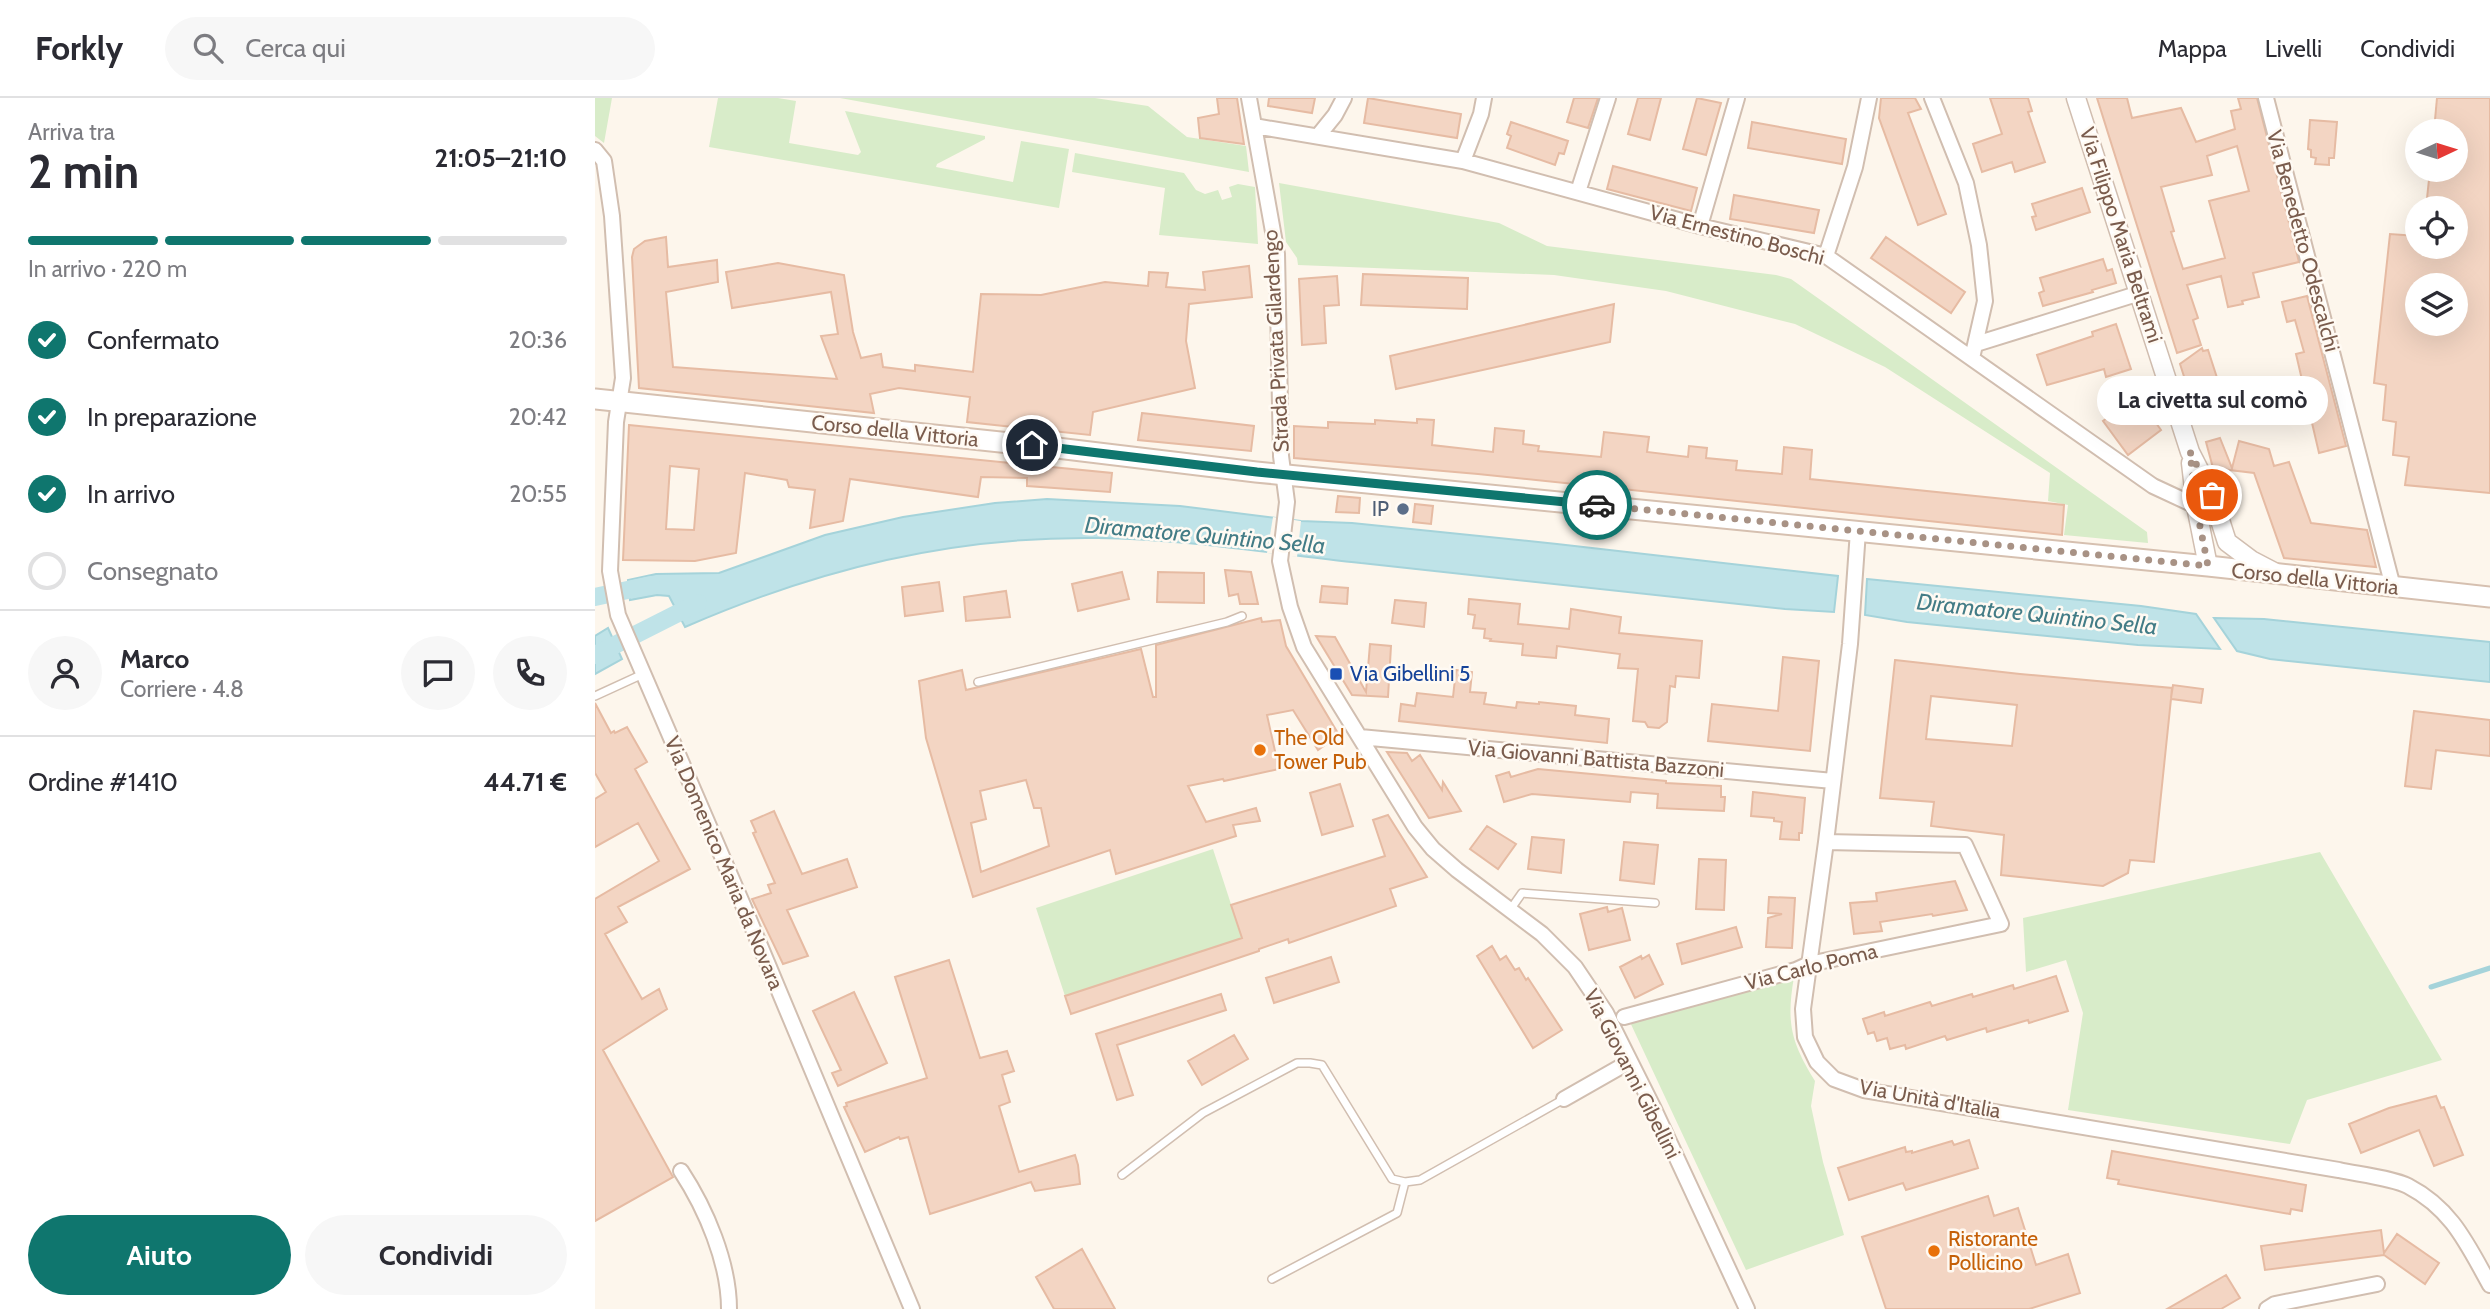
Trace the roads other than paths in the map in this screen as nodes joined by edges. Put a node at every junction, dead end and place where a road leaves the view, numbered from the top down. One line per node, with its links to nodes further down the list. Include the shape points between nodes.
1 (1249, 98): 10 (street, Strada Privata Gilardengo)
2 (1343, 98): 11 (street)
3 (1484, 98): 13 (street)
4 (1608, 98): 14 (street)
5 (1737, 98): 15 (street)
6 (1869, 98): 16 (street, via 1855,167)
7 (1932, 98): 18 (street, via 1966,183 1979,245 1985,301)
8 (2076, 98): 17 (street, Via Filippo Maria Beltrami)
9 (2266, 98): 28 (street, Via Benedetto Odescalchi)
10 (1254, 126): 11 (street, Via Ernestino Boschi); 22 (street, Strada Privata Gilardengo, via 1277,254)
11 (1318, 136): 13 (street, Via Ernestino Boschi)
12 (595, 150): 20 (street, Via Domenico Maria da Novara, via 604,161 612,216 623,378)
13 (1462, 161): 14 (street, Via Ernestino Boschi)
14 (1578, 192): 15 (street, Via Ernestino Boschi)
15 (1700, 226): 16 (street, Via Ernestino Boschi)
16 (1826, 256): 18 (street, Via Ernestino Boschi)
17 (2140, 293): 18 (street); 21 (street, Via Filippo Maria Beltrami)
18 (1974, 351): 23 (street, Via Ernestino Boschi, via 2153,486)
19 (595, 399): 20 (main road, Corso della Vittoria)
20 (619, 402): 22 (main road, Corso della Vittoria); 31 (street, Via Domenico Maria da Novara, via 610,571 618,615)
21 (2190, 452): 23 (street, Via Filippo Maria Beltrami); 25 (street, Via Filippo Maria Beltrami, via 2212,495)
22 (1283, 473): 24 (main road, Corso della Vittoria); 34 (street, Via Giovanni Gibellini, via 1287,502 1280,555 1290,607 1304,647)
23 (2196, 506): 26 (street, Via Filippo Maria Beltrami)
24 (1858, 531): 26 (main road, Corso della Vittoria); 35 (street, Via Unità d'Italia)
25 (2227, 542): 26 (street); 27 (street)
26 (2214, 567): 27 (main road, Corso della Vittoria)
27 (2280, 575): 28 (main road, Corso della Vittoria)
28 (2393, 587): 29 (main road, Corso della Vittoria)
29 (2490, 597)
30 (1242, 616): 32 (lane)
31 (643, 674): 33 (lane); 50 (street, Via Domenico Maria da Novara)
32 (978, 682)
33 (595, 696)
34 (1360, 737): 35 (street, Via Giovanni Battista Bazzoni); 38 (street, Via Giovanni Gibellini, via 1433,849)
35 (1833, 781): 36 (street, Via Unità d'Italia)
36 (1826, 842): 39 (street, Via Unità d'Italia); 39 (street, Via Carlo Poma, via 1965,845 2001,924)
37 (1655, 903): 38 (lane, via 1522,893)
38 (1510, 911): 41 (street, Via Giovanni Gibellini, via 1575,967 1606,1013)
39 (1809, 964): 40 (street, Via Carlo Poma); 48 (street, Via Unità d'Italia, via 1803,1009 1805,1037 1817,1062 1834,1079 1864,1090 2406,1185 2443,1209)
40 (1624, 1017)
41 (1629, 1062): 42 (street); 51 (street, Via Giovanni Gibellini)
42 (1564, 1099): 45 (lane, via 1420,1180)
43 (681, 1171): 49 (street, via 698,1196 717,1243)
44 (1122, 1175): 45 (lane, via 1203,1113 1297,1063 1310,1063 1322,1065 1392,1178)
45 (1405, 1182): 46 (lane, via 1397,1213)
46 (1272, 1279)
47 (2377, 1284): 52 (street)
48 (2490, 1284)
49 (729, 1309)
50 (912, 1309)
51 (1747, 1309)
52 (2267, 1309)

